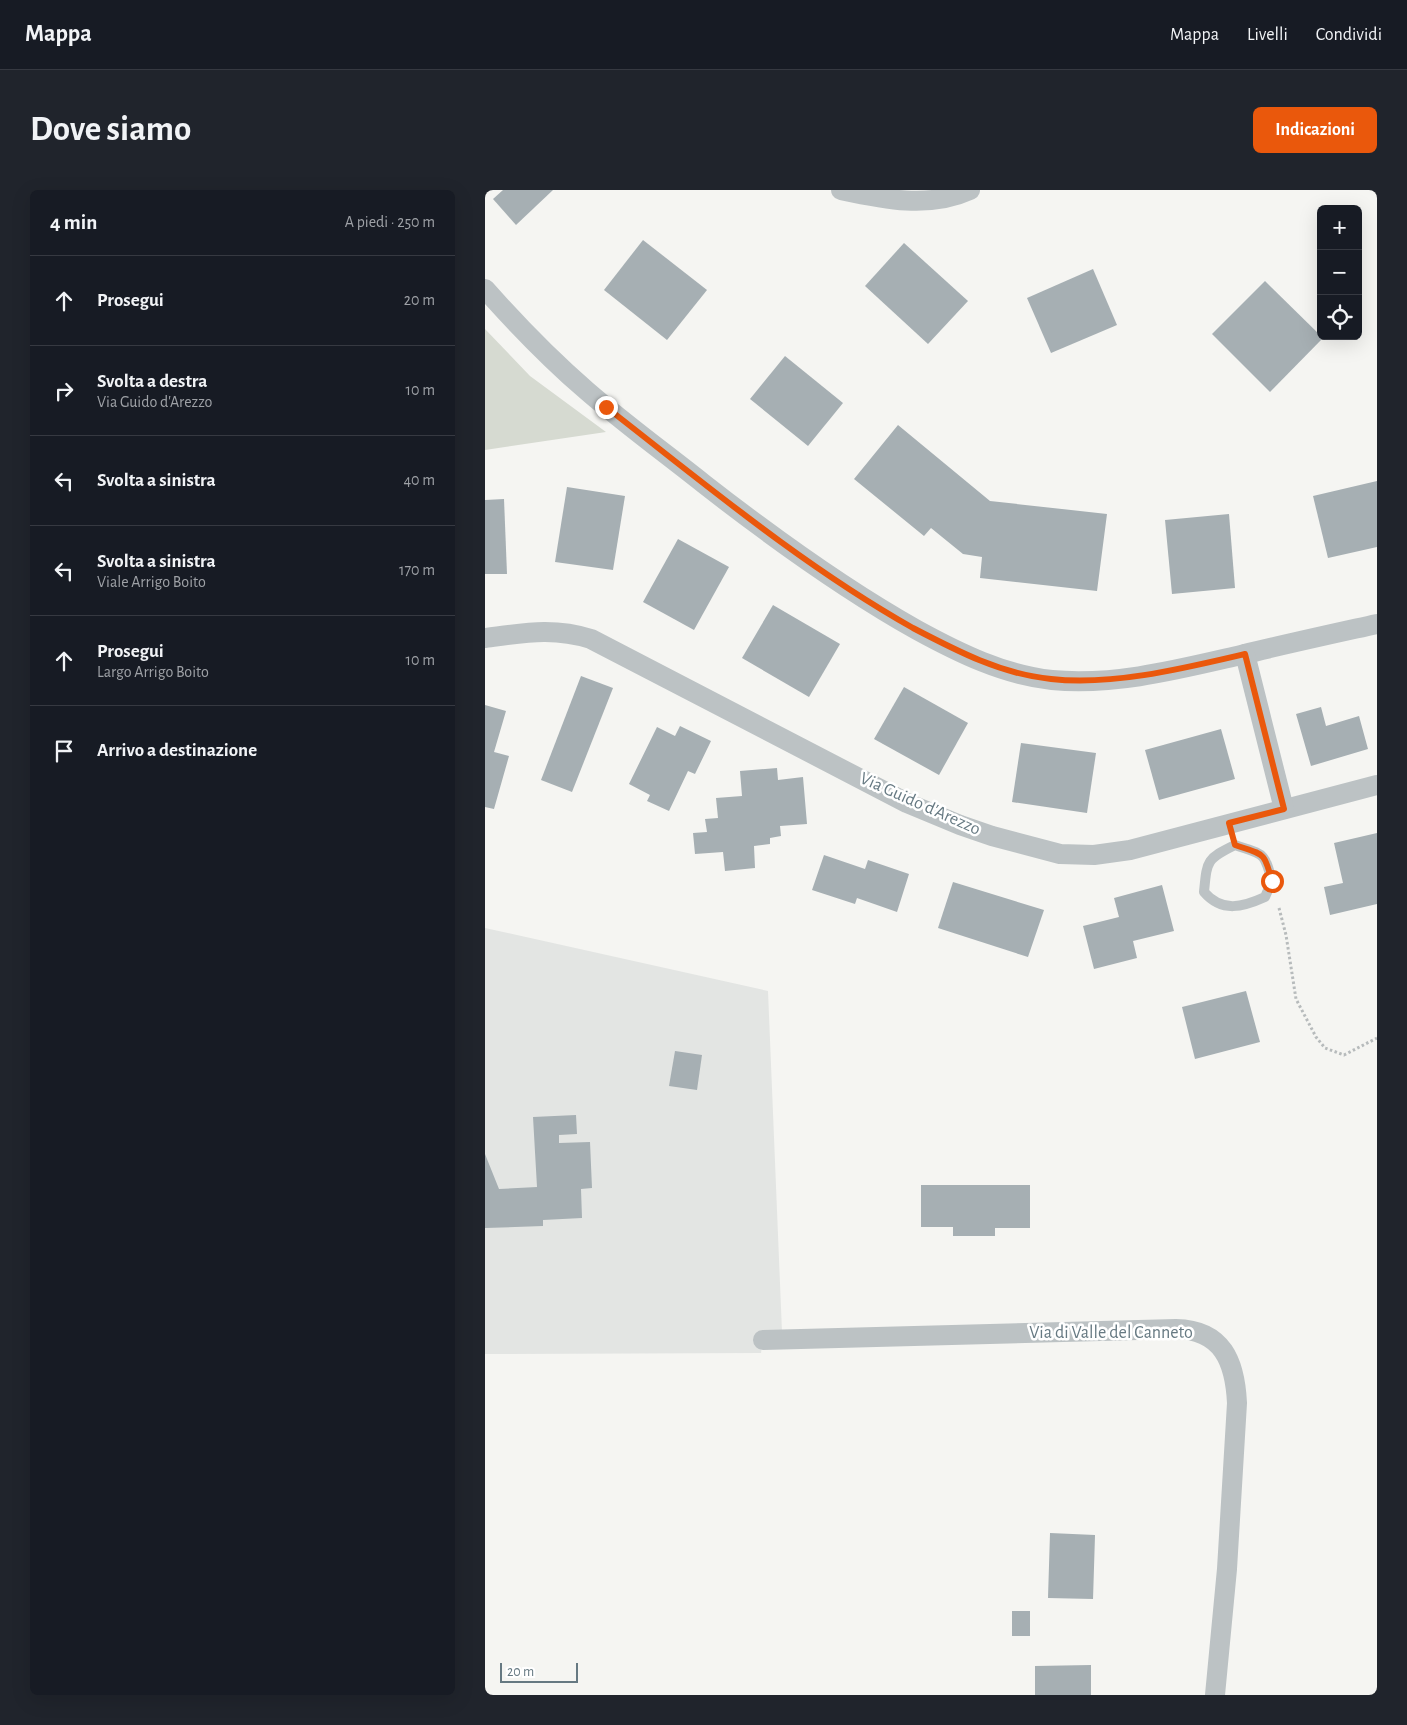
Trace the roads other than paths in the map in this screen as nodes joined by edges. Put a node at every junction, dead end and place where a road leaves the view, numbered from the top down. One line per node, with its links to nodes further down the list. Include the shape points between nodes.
1 (841, 190): 2 (street, via 914,201 947,198)
2 (970, 190)
3 (485, 289): 6 (street, via 562,368 606,407 754,523 853,591 969,656 999,668 1047,679 1093,681 1164,671)
4 (1377, 624): 6 (street)
5 (485, 638): 9 (street, Via Guido d'Arezzo, via 543,631 567,632 591,639 907,803 980,832 1052,853 1081,856 1119,852)
6 (1245, 654): 8 (street)
7 (1377, 785): 8 (street, Via Guido d'Arezzo)
8 (1284, 809): 9 (street, Via Guido d'Arezzo)
9 (1232, 834): 9 (lane, via 1207,865 1204,892 1212,901 1231,907 1265,897 1272,881 1266,859)
10 (763, 1340): 11 (street, Via di Valle del Canneto, via 1176,1329 1198,1331 1214,1340 1230,1362 1237,1403 1228,1562)
11 (1215, 1695)

